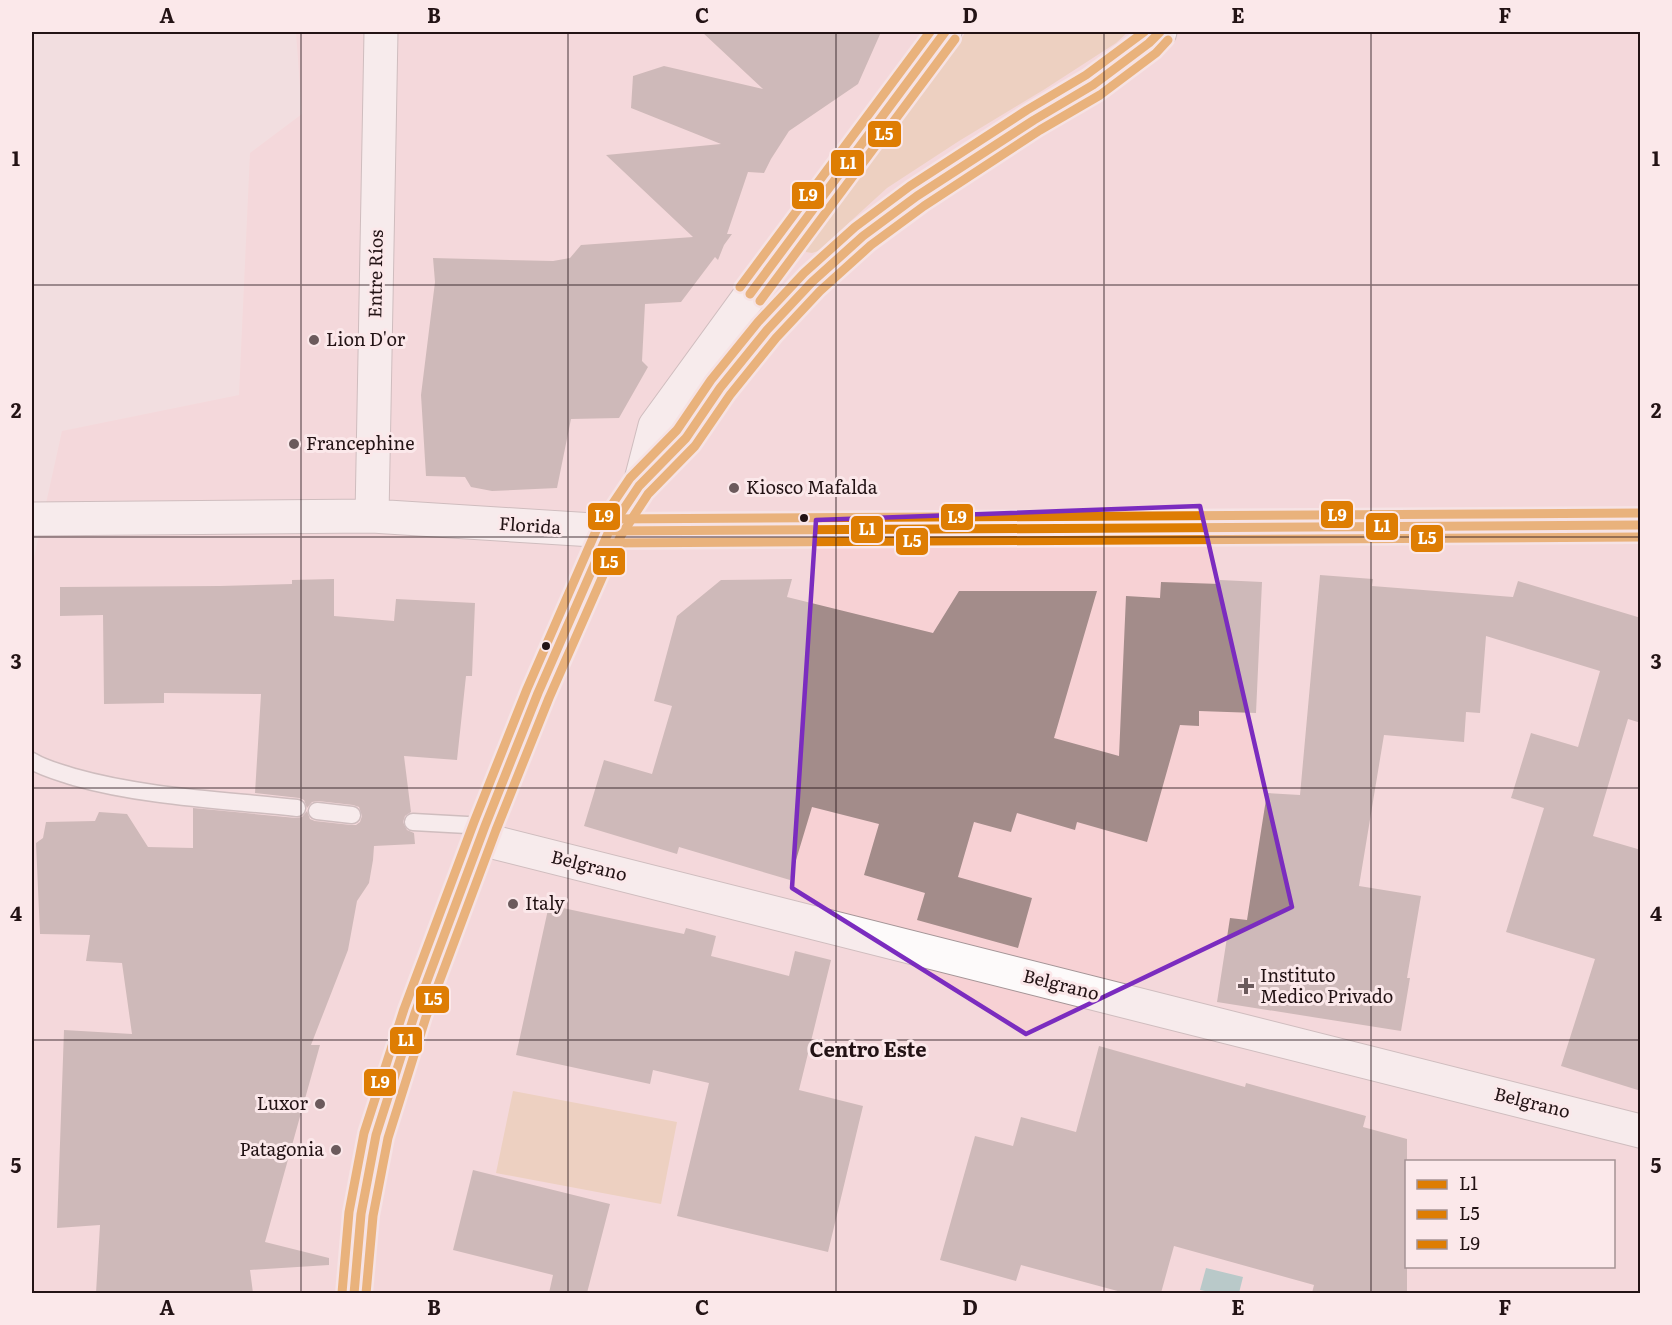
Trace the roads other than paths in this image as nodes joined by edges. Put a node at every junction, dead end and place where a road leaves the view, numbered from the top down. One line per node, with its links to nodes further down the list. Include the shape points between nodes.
1 (381, 32): 5 (street, Entre Ríos)
2 (945, 32): 4 (street, via 655,426)
3 (1160, 32): 4 (street, via 1093,85 974,158 862,236 767,330 686,438)
4 (639, 486): 8 (street)
5 (372, 516): 6 (street, Florida); 8 (street, Florida)
6 (32, 519)
7 (1641, 525): 8 (street, Florida)
8 (609, 531): 14 (street)
9 (32, 761): 10 (lane, via 92,782 140,791)
10 (297, 808)
11 (317, 811): 12 (lane)
12 (352, 815)
13 (412, 822): 14 (lane)
14 (483, 832): 15 (street, Belgrano); 16 (street, via 415,1013 376,1135 361,1214)
15 (1641, 1131)
16 (354, 1293)

